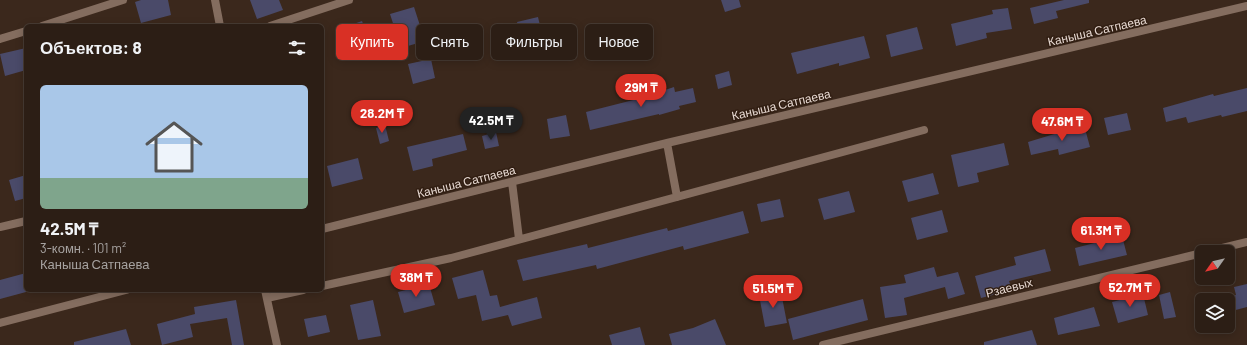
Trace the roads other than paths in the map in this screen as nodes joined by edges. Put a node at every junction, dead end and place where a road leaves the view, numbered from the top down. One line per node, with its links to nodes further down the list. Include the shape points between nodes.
1 (123, 0): 5 (street)
2 (215, 0): 6 (street)
3 (349, 0): 7 (street)
4 (1247, 6): 11 (street, Каныша Сатпаева)
5 (48, 24)
6 (220, 24)
7 (276, 24)
8 (24, 32): 9 (street)
9 (0, 39)
10 (924, 130): 13 (street)
11 (667, 143): 12 (street, Каныша Сатпаева); 13 (street)
12 (512, 182): 16 (street, Каныша Сатпаева); 17 (street)
13 (676, 197): 17 (street)
14 (24, 222): 15 (street)
15 (0, 228)
16 (324, 229)
17 (519, 239): 21 (street, via 451,258)
18 (1247, 242): 19 (street)
19 (1235, 245)
20 (1195, 255): 27 (street, Рзаевых)
21 (324, 286)
22 (118, 292): 25 (street)
23 (284, 292): 24 (street)
24 (266, 294): 26 (street)
25 (0, 323)
26 (277, 345)
27 (823, 345)

